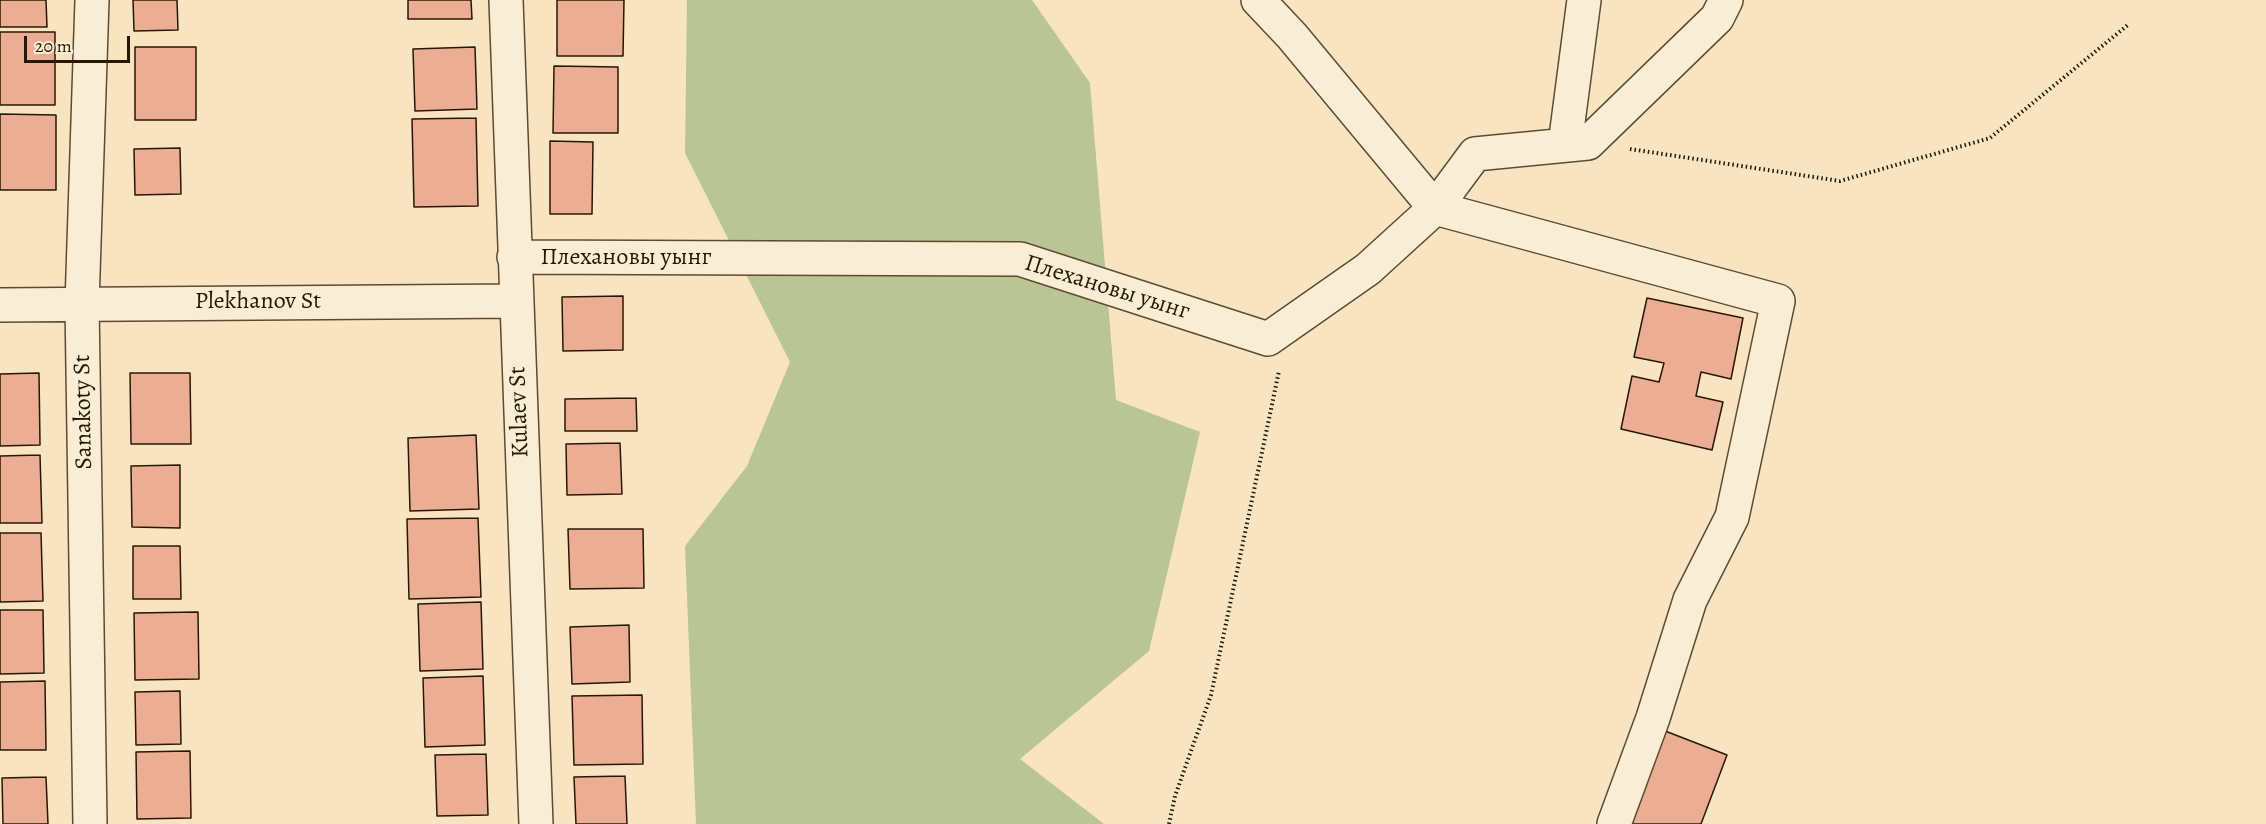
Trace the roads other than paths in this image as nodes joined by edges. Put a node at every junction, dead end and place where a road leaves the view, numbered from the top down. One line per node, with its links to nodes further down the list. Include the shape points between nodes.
1 (92, 0): 10 (street, Sanakoty St)
2 (506, 0): 8 (street, Kulaev St)
3 (1258, 0): 7 (street)
4 (1584, 0): 6 (street)
5 (1726, 0): 6 (street, via 1717,18)
6 (1576, 144): 7 (street, via 1475,154)
7 (1436, 208): 8 (street, Плехановы уынг, via 1368,269 1268,339 1020,259); 14 (street, via 1778,301 1732,517 1690,600)
8 (514, 257): 9 (street, Kulaev St)
9 (516, 301): 10 (street, Plekhanov St); 13 (street, Kulaev St)
10 (82, 304): 11 (street, Plekhanov St); 12 (street, Sanakoty St)
11 (0, 305)
12 (90, 824)
13 (536, 824)
14 (1614, 824)

